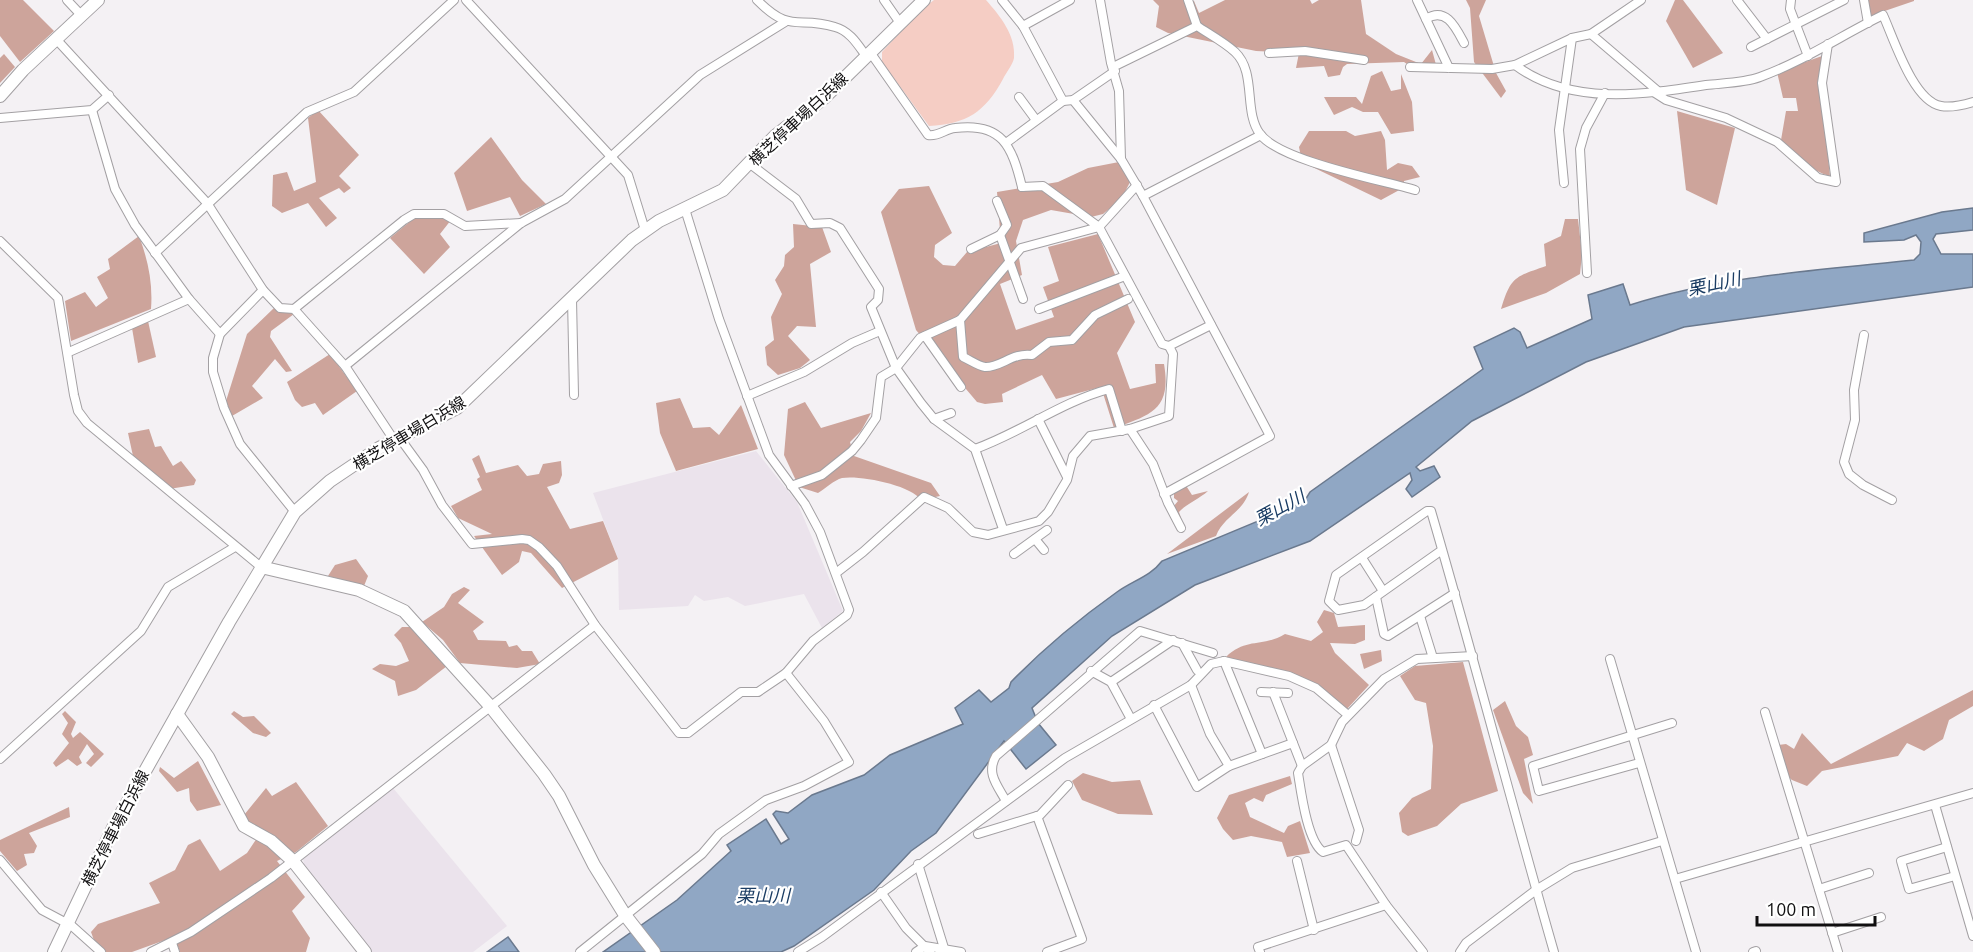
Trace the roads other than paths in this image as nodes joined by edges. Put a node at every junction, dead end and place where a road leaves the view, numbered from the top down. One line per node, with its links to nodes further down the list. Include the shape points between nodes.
1 (67, 0): 18 (street)
2 (98, 0): 18 (main road)
3 (454, 0): 62 (street, via 354,92 307,112)
4 (466, 0): 54 (street)
5 (757, 0): 20 (street)
6 (884, 0): 21 (street)
7 (924, 0): 21 (main road, 横芝停車場白浜線)
8 (1002, 0): 24 (street)
9 (1070, 0): 24 (street)
10 (1100, 0): 40 (street)
11 (1188, 0): 25 (street)
12 (1417, 0): 19 (street)
13 (1641, 0): 26 (street)
14 (1737, 0): 29 (street)
15 (1791, 0): 23 (street)
16 (1844, 0): 23 (street)
17 (1864, 0): 22 (street)
18 (81, 15): 28 (main road)
19 (1426, 19): 30 (street, via 1440,15 1452,21); 39 (street)
20 (785, 22): 34 (street, via 836,27); 54 (street, via 699,75)
21 (900, 23): 34 (main road, 横芝停車場白浜線)
22 (1868, 23): 31 (street); 48 (street, via 1883,15 1913,82 1929,102 1941,107)
23 (1796, 25): 29 (street); 35 (street)
24 (1023, 26): 47 (street)
25 (1197, 26): 40 (street); 52 (street, via 1237,53 1247,75 1252,116)
26 (1591, 33): 27 (street); 43 (street)
27 (1572, 38): 37 (street); 41 (street)
28 (56, 39): 44 (street); 45 (main road)
29 (1767, 39): 32 (street)
30 (1464, 43)
31 (1828, 44): 35 (street); 43 (street, via 1822,83 1836,182 1818,178 1777,142 1726,118 1666,100)
32 (1751, 47)
33 (1269, 53): 36 (street, via 1305,51)
34 (868, 54): 53 (street, via 928,135 975,126 990,130); 56 (main road, 横芝停車場白浜線)
35 (1808, 56): 43 (street, via 1758,78)
36 (1364, 60)
37 (1515, 65): 39 (street); 41 (street, via 1532,78)
38 (1410, 68): 39 (street)
39 (1449, 68)
40 (1114, 69): 47 (street); 55 (street, via 1119,91)
41 (1563, 89): 42 (street); 57 (street, via 1559,130)
42 (1605, 93): 43 (street); 72 (street, via 1586,128 1580,149)
43 (1657, 93)
44 (108, 95): 49 (street); 62 (street)
45 (0, 96)
46 (1019, 97): 51 (street)
47 (1068, 101): 51 (street); 55 (street)
48 (1973, 102)
49 (92, 110): 50 (street); 70 (street, via 116,189)
50 (0, 118)
51 (1036, 120): 53 (street)
52 (1261, 135): 59 (street, via 1295,157); 60 (street)
53 (1006, 143): 65 (street, via 1022,187 1043,186)
54 (610, 155): 64 (street, via 565,199); 66 (street, via 628,175)
55 (1121, 159): 58 (street)
56 (749, 163): 63 (main road, 横芝停車場白浜線, via 723,190); 83 (street, via 796,199 811,224 830,223 840,228 879,289 878,300 872,307)
57 (1564, 183)
58 (1137, 185): 60 (street); 65 (street)
59 (1415, 190)
60 (1143, 196): 82 (street)
61 (997, 201): 67 (street, via 1007,225)
62 (207, 203): 70 (street); 74 (street)
63 (686, 209): 66 (main road, 横芝停車場白浜線); 93 (street)
64 (521, 223): 79 (street, via 465,226 444,214 414,214); 89 (street)
65 (1100, 227): 71 (street, via 1022,248); 73 (street)
66 (645, 230): 75 (main road, 横芝停車場白浜線)
67 (1000, 235): 69 (street); 71 (street)
68 (0, 241): 88 (street, via 58,298)
69 (971, 249)
70 (155, 253): 76 (street)
71 (1008, 262): 77 (street); 81 (street)
72 (1587, 273)
73 (1125, 276): 80 (street); 87 (street, via 1162,344)
74 (263, 290): 79 (street, via 280,308); 84 (street)
75 (572, 298): 92 (street); 98 (main road, 横芝停車場白浜線, via 457,408)
76 (189, 299): 84 (street); 88 (street)
77 (1023, 299)
78 (1128, 299): 81 (street, via 1095,315 1072,339 1049,342 1032,354 1020,353 985,367 963,357)
79 (294, 309): 89 (street)
80 (1039, 309)
81 (960, 320): 86 (street)
82 (1212, 325): 87 (street); 102 (street, via 1270,436)
83 (880, 332): 90 (street); 93 (street, via 852,343 804,372)
84 (220, 334): 104 (street, via 213,372 224,408 240,444)
85 (1864, 335): 103 (street, via 1854,390 1855,420 1844,462 1849,474)
86 (925, 336): 90 (street, via 910,348); 91 (street)
87 (1169, 346): 97 (street, via 1173,354 1169,416)
88 (69, 352): 109 (street, via 76,403 87,423)
89 (345, 366): 98 (street)
90 (896, 368): 95 (street); 101 (street, via 881,377 876,418 852,451 822,475)
91 (961, 387)
92 (574, 395)
93 (747, 396): 101 (street, via 769,455)
94 (951, 412): 95 (street)
95 (934, 419): 99 (street)
96 (1038, 420): 97 (street, via 1072,400 1109,389); 99 (street, via 1004,439); 100 (street)
97 (1126, 430): 100 (street, via 1090,436 1073,456); 102 (street, via 1153,464)
98 (396, 439): 104 (main road, 横芝停車場白浜線, via 330,481); 119 (street, via 423,470 442,504 472,543 529,540 557,566)
99 (975, 449): 106 (street)
100 (1067, 477): 106 (street, via 1039,521)
101 (791, 486): 115 (street, via 810,513)
102 (1164, 494): 105 (street)
103 (1892, 500)
104 (295, 512): 114 (main road, 横芝停車場白浜線)
105 (1181, 528)
106 (1003, 529): 115 (street, via 988,535 973,532 948,508 924,497)
107 (1047, 530): 108 (street)
108 (1035, 539): 110 (street); 112 (street)
109 (235, 547): 114 (street); 145 (street, via 168,587 141,631)
110 (1044, 550)
111 (1443, 550): 113 (street, via 1431,511 1427,511); 116 (street); 117 (street)
112 (1014, 554)
113 (1362, 558): 117 (street); 117 (street, via 1336,575 1329,601 1338,610 1364,605)
114 (261, 567): 135 (main road, via 359,590 404,611); 137 (main road, 横芝停車場白浜線)
115 (836, 573): 128 (street, via 849,610 847,615 813,641)
116 (1455, 592): 118 (street); 122 (street)
117 (1380, 594): 118 (street, via 1384,634 1388,636)
118 (1420, 615): 123 (street)
119 (595, 625): 128 (street, via 680,733 688,733 741,692 758,692); 135 (street)
120 (1177, 641): 121 (street); 126 (street); 127 (street, via 1140,631); 129 (street)
121 (1214, 653)
122 (1473, 656): 123 (street); 167 (street)
123 (1433, 658): 138 (street, via 1417,658 1383,679)
124 (1610, 659): 141 (street)
125 (1224, 661): 130 (street, via 1211,664); 138 (street, via 1289,676 1316,688); 144 (street)
126 (1197, 670)
127 (1091, 671): 129 (street); 151 (street, via 990,765)
128 (786, 673): 170 (street, via 824,721 849,762 804,786 766,800 718,834 702,854)
129 (1111, 682): 139 (street)
130 (1191, 685): 134 (street); 147 (street, via 1210,734)
131 (1261, 692): 132 (street)
132 (1273, 692): 133 (street); 142 (street)
133 (1288, 693)
134 (1154, 705): 139 (street); 147 (street, via 1197,787)
135 (490, 706): 160 (street); 170 (main road, via 559,796)
136 (1765, 712): 157 (street)
137 (177, 714): 160 (main road, via 208,757 244,826 271,841); 172 (main road, 横芝停車場白浜線, via 113,828)
138 (1348, 715): 143 (street)
139 (1131, 719): 151 (street, via 1065,758)
140 (1672, 723): 141 (street)
141 (1631, 736): 146 (street); 146 (street, via 1533,765 1539,791)
142 (1293, 742): 144 (street); 148 (street)
143 (1331, 745): 148 (street); 155 (street, via 1359,830)
144 (1262, 754): 147 (street)
145 (0, 759)
146 (1639, 763): 156 (street)
147 (1229, 766)
148 (1302, 766): 169 (street, via 1298,772 1300,784 1318,849 1323,852 1346,845)
149 (1068, 785): 153 (street)
150 (1973, 793): 152 (street)
151 (1006, 801): 162 (street)
152 (1935, 805): 157 (street); 158 (street)
153 (1037, 816): 154 (street); 188 (street, via 1082,939)
154 (978, 834)
155 (1356, 841)
156 (1662, 841): 165 (street); 167 (street, via 1572,868)
157 (1806, 843): 165 (street); 166 (street)
158 (1947, 848): 164 (street); 164 (street, via 1900,861 1909,889)
159 (0, 860): 172 (street, via 42,910)
160 (293, 861): 176 (street); 182 (main road)
161 (1297, 861): 173 (street)
162 (918, 864): 168 (street); 177 (street)
163 (1869, 873): 166 (street)
164 (1955, 876): 175 (street)
165 (1675, 879): 193 (street)
166 (1819, 889): 174 (street)
167 (1536, 890): 191 (street, via 1466,943); 192 (street)
168 (881, 892): 178 (street, via 906,928); 185 (street)
169 (1386, 905): 173 (street); 190 (street)
170 (625, 915): 183 (street); 184 (main road)
171 (1881, 917): 174 (street)
172 (67, 924): 179 (main road, 横芝停車場白浜線); 180 (street)
173 (1314, 930): 189 (street, via 1258,947)
174 (1832, 933): 194 (street)
175 (1973, 936)
176 (173, 948): 181 (street)
177 (944, 948): 178 (street); 187 (street)
178 (927, 949): 186 (street)
179 (54, 952)
180 (100, 952)
181 (151, 952)
182 (365, 952)
183 (580, 952)
184 (654, 952)
185 (798, 952)
186 (916, 952)
187 (961, 952)
188 (1047, 952)
189 (1260, 952)
190 (1423, 952)
191 (1460, 952)
192 (1554, 952)
193 (1696, 952)
194 (1838, 952)

